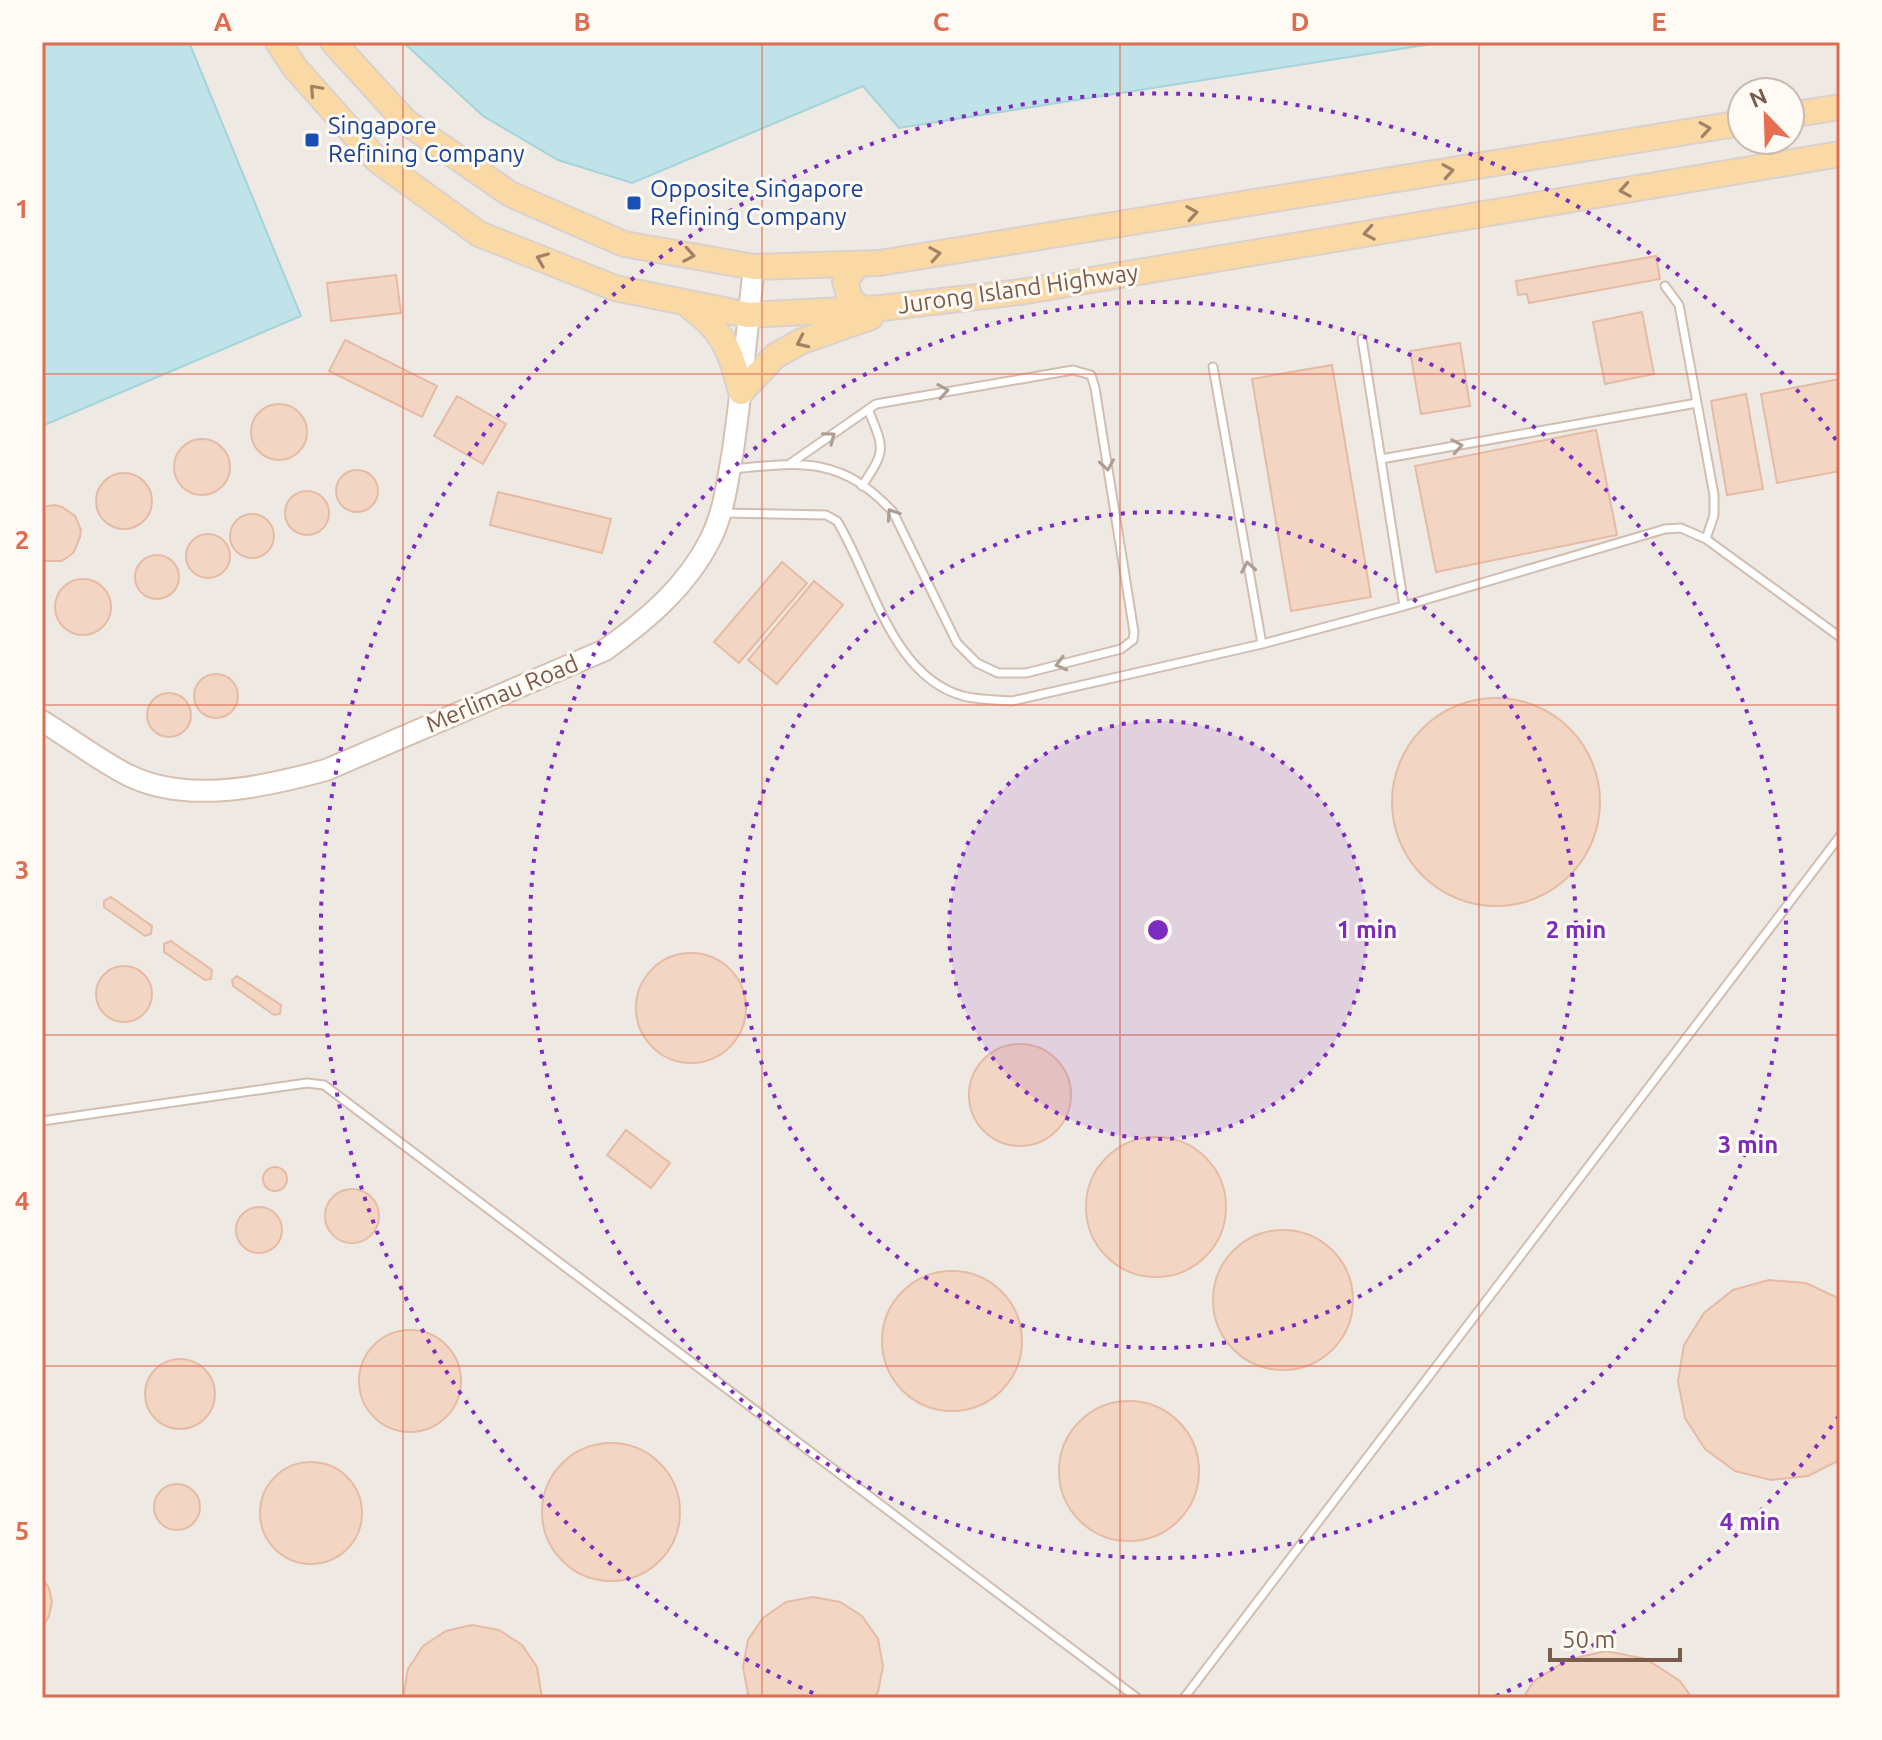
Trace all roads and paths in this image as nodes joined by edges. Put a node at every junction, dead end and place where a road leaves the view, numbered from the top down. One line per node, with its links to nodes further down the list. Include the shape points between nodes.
1 (278, 42): 10 (main road, Jurong Island Highway, one-way to 1, via 615,288 479,234 377,160)
2 (333, 42): 8 (main road, Jurong Island Highway, one-way to 8, via 406,122 510,194 624,244)
3 (1840, 107): 4 (main road)
4 (1806, 112)
5 (1726, 126): 7 (main road, Jurong Island Highway, one-way to 5)
6 (1840, 154): 11 (main road, Jurong Island Highway, one-way to 11, via 1020,292)
7 (858, 264): 8 (main road, Jurong Island Highway); 12 (main road, via 845,281 850,299)
8 (754, 267): 13 (street, Merlimau Road)
9 (1665, 286): 17 (lane, via 1679,305)
10 (685, 302): 13 (main road, Jurong Island Highway); 16 (main road, via 718,331 731,351)
11 (902, 306): 12 (main road, Jurong Island Highway); 16 (main road, one-way to 16, via 802,341 775,356)
12 (862, 309): 13 (main road, Jurong Island Highway)
13 (748, 315): 16 (street, Merlimau Road)
14 (1362, 339): 19 (lane)
15 (1213, 367): 27 (lane, one-way to 15)
16 (741, 392): 21 (street, Merlimau Road)
17 (1697, 403): 19 (lane, one-way to 17); 24 (lane, via 1714,495)
18 (868, 409): 20 (lane, one-way to 18); 22 (lane, via 882,456); 22 (lane, one-way to 22, via 889,400 1073,370 1091,375 1133,640 1121,649 1026,673 998,673 977,663 957,643 893,512)
19 (1381, 459): 25 (lane)
20 (791, 463): 21 (lane); 22 (lane, via 821,465)
21 (730, 469): 23 (street, Merlimau Road)
22 (862, 486)
23 (720, 513): 27 (lane, via 826,515 837,521 913,666 962,695 1012,701); 28 (street, Merlimau Road, via 699,559 669,598 605,650 326,770 240,787 173,789 126,774)
24 (1706, 539): 25 (lane, via 1681,528 1649,532); 26 (lane)
25 (1404, 606): 27 (lane)
26 (1840, 637)
27 (1262, 644)
28 (42, 721)
29 (1840, 836): 32 (lane)
30 (42, 1121): 31 (lane, via 307,1083 324,1085)
31 (1137, 1698)
32 (1184, 1698)

